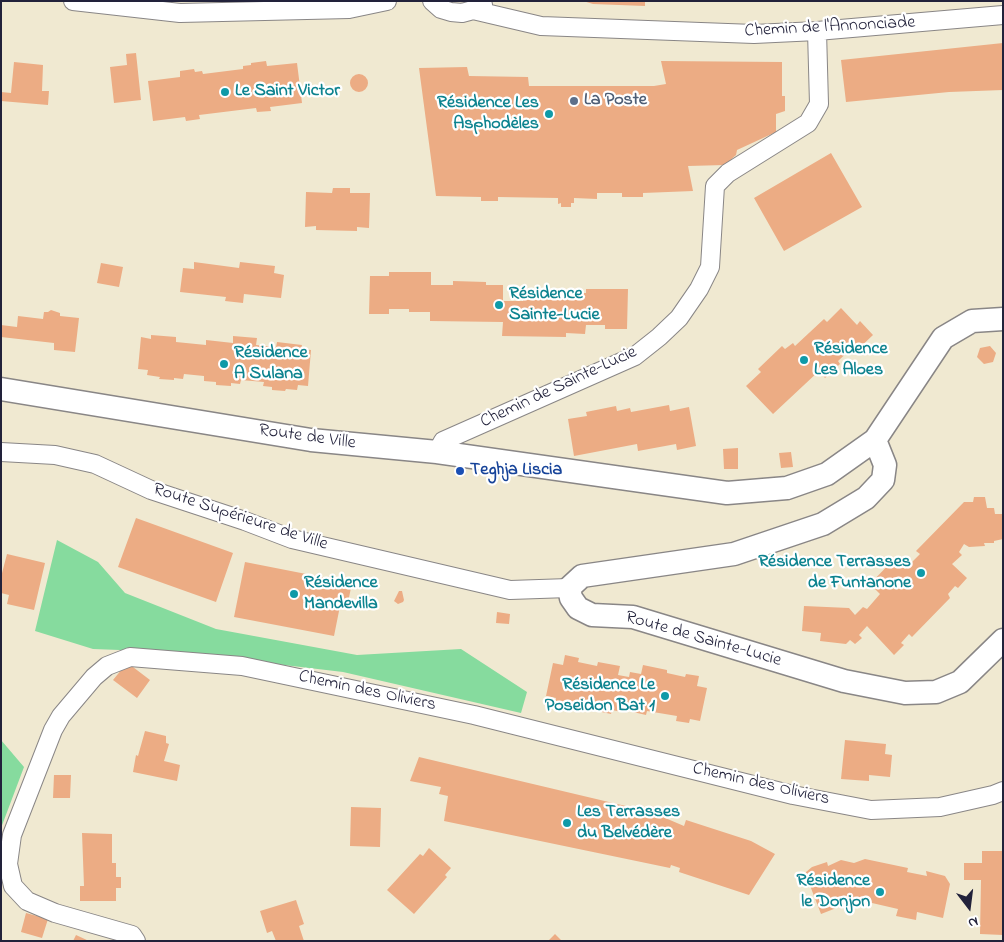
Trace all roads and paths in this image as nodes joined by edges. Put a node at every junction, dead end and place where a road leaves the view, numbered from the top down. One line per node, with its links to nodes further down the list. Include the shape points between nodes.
1 (73, 1): 2 (street, via 180,13 349,9)
2 (387, 1)
3 (432, 1): 4 (street, Chemin de l'Annonciade, via 451,12 462,13)
4 (480, 6): 6 (street, Chemin de l'Annonciade, via 541,26 754,34)
5 (1003, 15): 6 (street, Chemin de l'Annonciade)
6 (817, 31): 11 (street, Chemin de Sainte-Lucie, via 819,104 808,122 728,174 716,186 710,267 678,318 635,356 443,441)
7 (1003, 319): 9 (street, via 972,321 943,338)
8 (1, 389): 11 (street, Route de Ville, via 312,440)
9 (875, 440): 11 (street, Route de Ville, via 827,474 787,488 726,493); 12 (street, via 885,465 883,480 866,498 823,524 734,554 582,576)
10 (1, 452): 12 (street, Route Supérieure de Ville, via 55,455 95,464 151,490 292,539 510,590)
11 (437, 452)
12 (569, 588): 13 (street, Route de Sainte-Lucie, via 570,598 578,608 592,615 633,617 844,681 905,694 936,692 960,682)
13 (1003, 640)
14 (1003, 791): 15 (street, Chemin des Oliviers, via 940,807 871,810 793,795 474,715 242,666 130,657 107,666 94,677 61,716 12,835 8,864 13,886 26,901 55,913 132,935)
15 (136, 941)

